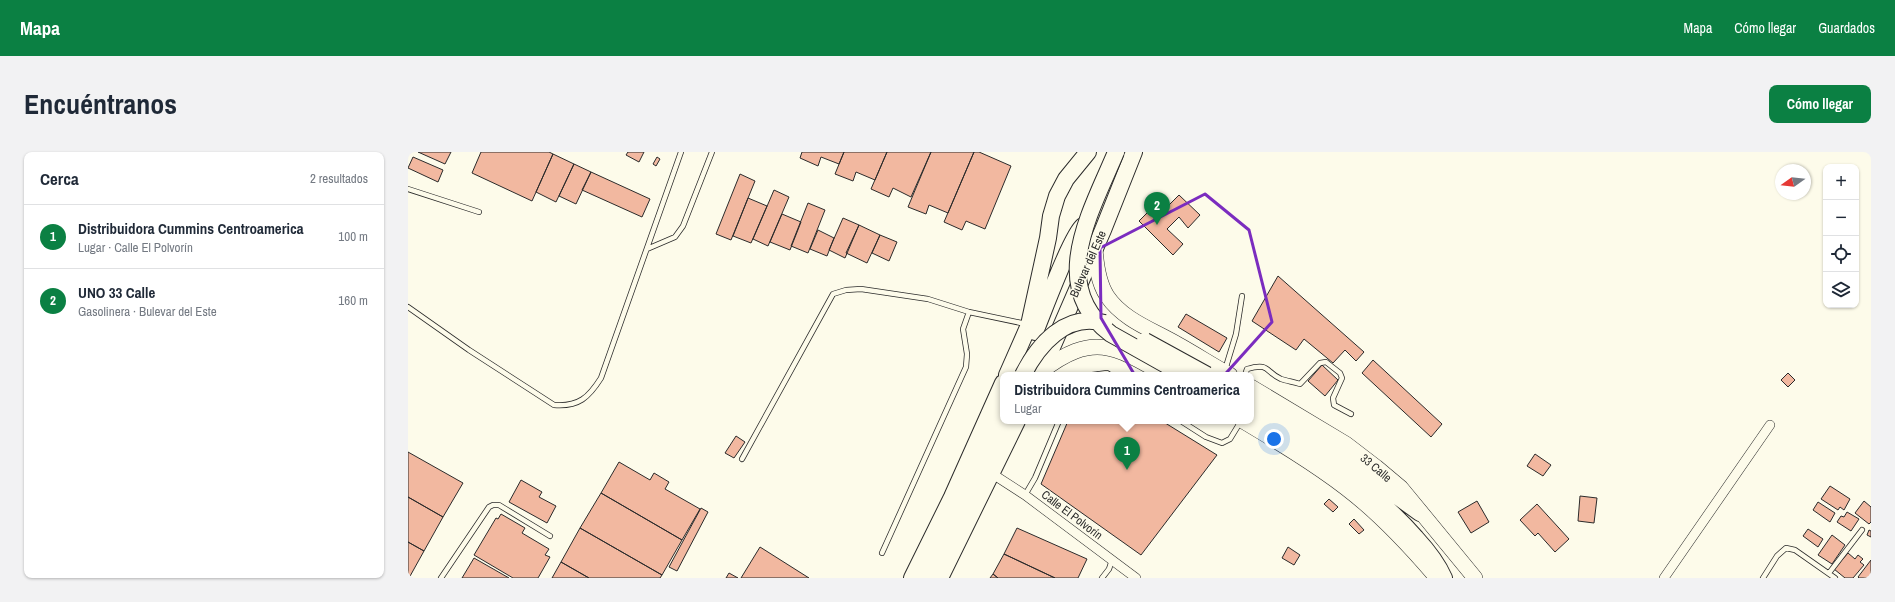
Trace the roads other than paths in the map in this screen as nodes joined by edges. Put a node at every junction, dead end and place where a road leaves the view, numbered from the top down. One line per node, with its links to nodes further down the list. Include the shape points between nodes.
1 (681, 152): 10 (lane)
2 (712, 152): 10 (lane, via 683,226 675,237)
3 (1088, 152): 14 (highway, via 1066,179 1057,196)
4 (1116, 152): 23 (highway, bridge, via 1080,244 1077,263 1078,286 1086,307 1100,326)
5 (1134, 152): 8 (highway, Bulevar del Este)
6 (408, 189): 7 (lane)
7 (478, 212)
8 (1104, 228): 9 (highway, Bulevar del Este); 18 (highway, via 1087,224 1080,229 1029,346)
9 (1095, 248): 15 (main road, via 1099,278 1106,295 1120,310); 20 (highway, Bulevar del Este)
10 (647, 249): 12 (lane, via 601,378 584,399 568,406 554,405)
11 (1242, 296): 26 (lane)
12 (408, 307)
13 (969, 312): 14 (lane); 40 (lane, via 928,299 861,288 833,294); 46 (lane, via 963,329 966,366)
14 (1029, 325): 17 (highway)
15 (1148, 329): 16 (main road); 25 (main road)
16 (1133, 356): 21 (main road, via 1107,346 1080,349 1060,358); 22 (main road)
17 (1011, 372)
18 (1013, 372)
19 (1014, 372): 24 (highway, bridge, via 1052,336 1069,325 1088,321 1120,328)
20 (1041, 372)
21 (1042, 372)
22 (1160, 372)
23 (1179, 372)
24 (1201, 372)
25 (1225, 372)
26 (1227, 372)
27 (1246, 372): 31 (lane, via 1247,369 1267,367 1280,378 1300,384 1320,363 1326,362 1340,373 1342,378 1333,398 1334,405)
28 (1254, 389): 43 (main road, 33 Calle, via 1346,444 1401,488)
29 (1000, 397): 51 (highway)
30 (1254, 402): 43 (highway, via 1349,461)
31 (1351, 414)
32 (1254, 416): 48 (highway, via 1290,436 1363,487 1397,516)
33 (1000, 422): 52 (highway)
34 (1016, 424): 41 (highway)
35 (1058, 424): 42 (lane)
36 (1186, 424): 37 (lane, via 1206,437 1222,443 1230,439)
37 (1240, 424)
38 (1247, 424): 48 (main road, via 1346,488)
39 (1770, 424): 58 (street)
40 (742, 460)
41 (991, 474): 42 (street, Calle El Polvorín); 53 (highway)
42 (1025, 495): 47 (street, Calle El Polvorín)
43 (1420, 513): 57 (main road, 33 Calle)
44 (1862, 530): 49 (lane)
45 (550, 536): 50 (lane, via 499,505 493,505 489,507)
46 (882, 553)
47 (1112, 560): 54 (lane, via 1109,570); 55 (street, Calle El Polvorín)
48 (1437, 570): 56 (highway)
49 (1829, 573): 59 (lane, via 1795,550 1786,548); 60 (lane)
50 (441, 578)
51 (912, 578)
52 (925, 578)
53 (940, 578)
54 (1102, 578)
55 (1136, 578)
56 (1444, 578)
57 (1475, 578)
58 (1664, 578)
59 (1763, 578)
60 (1835, 578)

